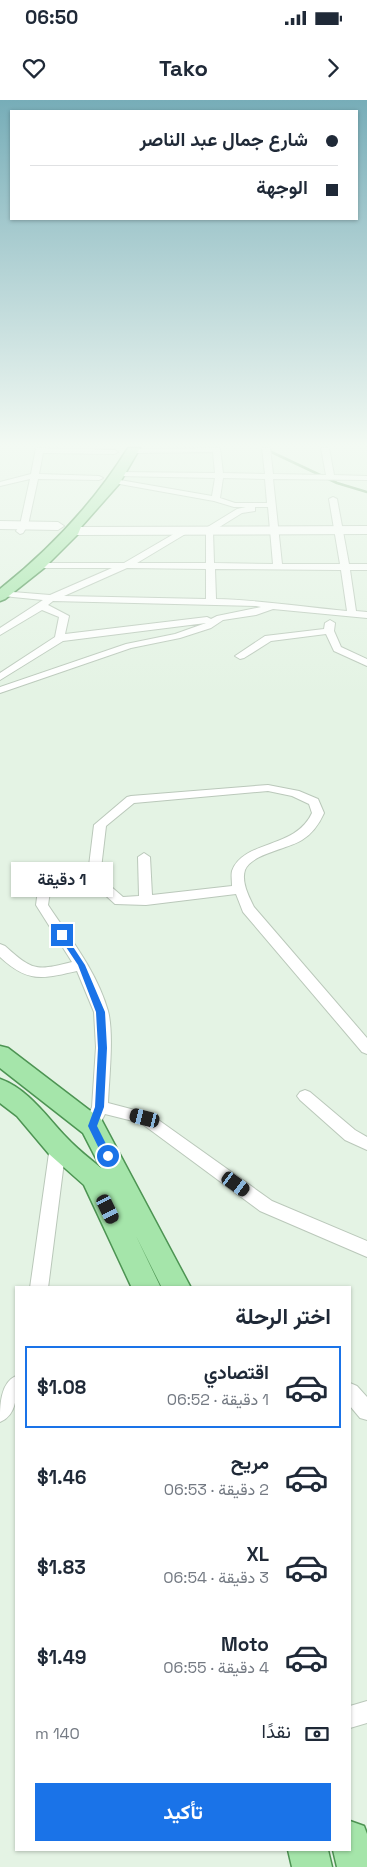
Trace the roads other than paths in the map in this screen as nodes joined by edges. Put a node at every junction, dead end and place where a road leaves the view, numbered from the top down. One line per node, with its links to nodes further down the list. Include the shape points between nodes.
1 (55, 530): 9 (main road)
2 (70, 530): 9 (main road)
3 (126, 530): 8 (main road)
4 (197, 530): 8 (main road)
5 (209, 530): 11 (street)
6 (274, 530): 12 (street)
7 (340, 530): 13 (street)
8 (184, 531): 10 (street)
9 (34, 556): 10 (street); 15 (main road)
10 (129, 564): 11 (street); 16 (street)
11 (210, 567): 12 (street); 17 (street)
12 (278, 567): 13 (street)
13 (344, 567): 14 (street); 21 (street)
14 (367, 567)
15 (1, 590): 16 (street)
16 (51, 598): 17 (street); 18 (street)
17 (211, 601): 19 (street)
18 (41, 606): 25 (street); 26 (street, via 64,616)
19 (272, 606): 20 (street); 23 (street)
20 (331, 612): 21 (street); 24 (street)
21 (352, 615): 22 (street)
22 (367, 615)
23 (220, 618): 26 (street); 30 (street, via 208,626 130,646)
24 (329, 631): 27 (street, via 268,638); 28 (street, via 337,649)
25 (0, 632)
26 (60, 638): 29 (street)
27 (240, 656)
28 (367, 663)
29 (0, 677)
30 (0, 690)
31 (144, 857): 34 (street)
32 (94, 878): 33 (street, via 100,825 131,800 268,788 295,793 314,802 318,812 312,826 300,836 244,860 237,871); 34 (street, via 120,901); 36 (street, via 64,877 44,883 42,905)
33 (238, 890): 34 (street); 37 (street, via 248,909)
34 (146, 901)
35 (0, 949): 36 (street, via 17,966 39,975)
36 (81, 965): 41 (street, via 101,1012 103,1048)
37 (367, 1048)
38 (0, 1055): 41 (main road)
39 (0, 1088): 43 (main road, via 26,1109)
40 (305, 1096): 42 (street, via 350,1135)
41 (96, 1116): 43 (main road, via 90,1146 76,1152); 44 (street, via 145,1118 266,1206); 47 (main road)
42 (367, 1144)
43 (58, 1146): 45 (street); 46 (main road, via 93,1177)
44 (367, 1249)
45 (39, 1286)
46 (146, 1286)
47 (176, 1286)
48 (15, 1387): 51 (street)
49 (351, 1393): 50 (street)
50 (367, 1410)
51 (0, 1413)
52 (367, 1712): 53 (street)
53 (351, 1716)
54 (351, 1844): 57 (main road)
55 (308, 1851): 56 (main road)
56 (312, 1867)
57 (357, 1867)

